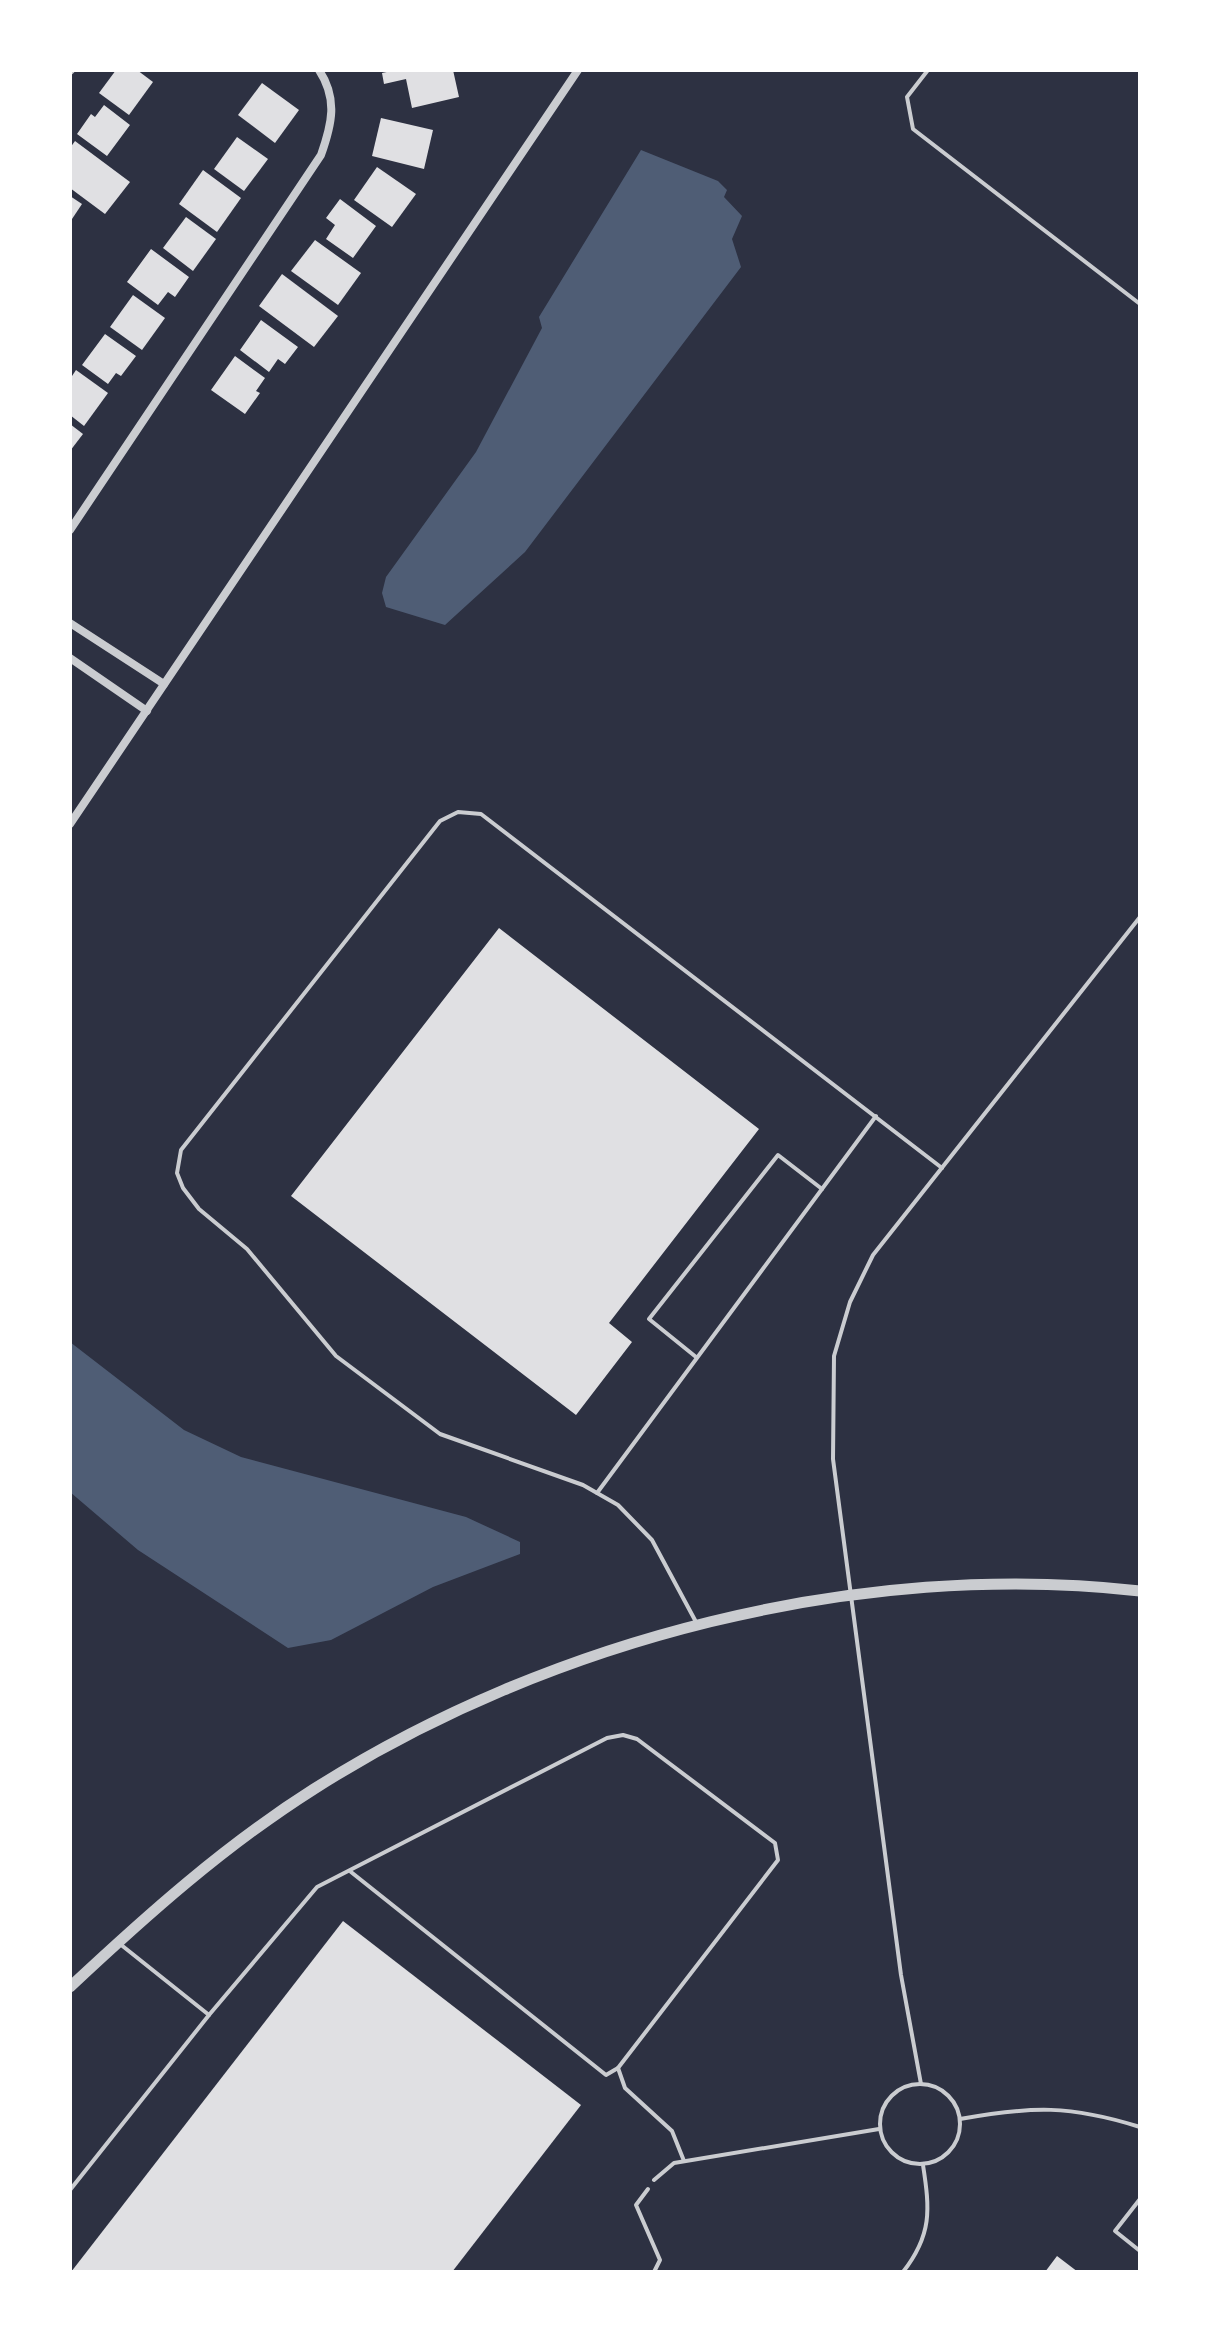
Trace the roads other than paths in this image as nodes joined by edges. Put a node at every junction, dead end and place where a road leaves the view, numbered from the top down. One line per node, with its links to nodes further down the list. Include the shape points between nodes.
1 (319, 70): 5 (street, via 333,107 321,155)
2 (578, 70): 8 (street)
3 (928, 70): 4 (lane, via 907,97 913,129)
4 (1140, 304)
5 (70, 530)
6 (70, 623): 8 (street)
7 (70, 658): 9 (street)
8 (164, 684): 9 (street)
9 (147, 711): 10 (street)
10 (70, 824)
11 (1140, 917): 13 (lane)
12 (876, 1116): 13 (lane); 14 (lane); 16 (lane, via 481,814 458,812 440,821 181,1150 177,1173 183,1188 199,1209 247,1249 336,1356 440,1434)
13 (942, 1168): 18 (lane, via 873,1255 850,1302 834,1356 833,1459)
14 (822, 1189): 15 (lane); 15 (lane, via 778,1155 649,1319)
15 (697, 1358): 16 (lane)
16 (597, 1493): 19 (lane, via 618,1505 652,1540)
17 (1140, 1591): 18 (street, via 1030,1585)
18 (852, 1596): 19 (street); 25 (lane, via 901,1975)
19 (697, 1625): 21 (street, via 513,1687 377,1753 313,1789 230,1848)
20 (351, 1872): 23 (lane, via 317,1887); 24 (lane, via 597,2070 606,2075); 24 (lane, via 607,1738 637,1739 780,1852)
21 (118, 1942): 22 (street); 23 (lane)
22 (70, 1987)
23 (209, 2015): 33 (lane)
24 (618, 2068): 29 (lane, via 625,2088 672,2131)
25 (921, 2084): 26 (lane, via 947,2095); 28 (lane, via 896,2092 886,2102)
26 (960, 2119): 27 (lane, via 1024,2108 1063,2108); 30 (lane, via 956,2143 947,2154)
27 (1140, 2127)
28 (879, 2129): 29 (lane); 30 (lane, via 892,2154)
29 (684, 2161): 31 (lane)
30 (923, 2165): 37 (lane, via 929,2218 920,2250)
31 (654, 2180)
32 (648, 2189): 36 (lane, via 636,2205 660,2260)
33 (70, 2190)
34 (1140, 2199): 35 (lane, via 1115,2231)
35 (1140, 2251)
36 (654, 2272)
37 (903, 2272)

